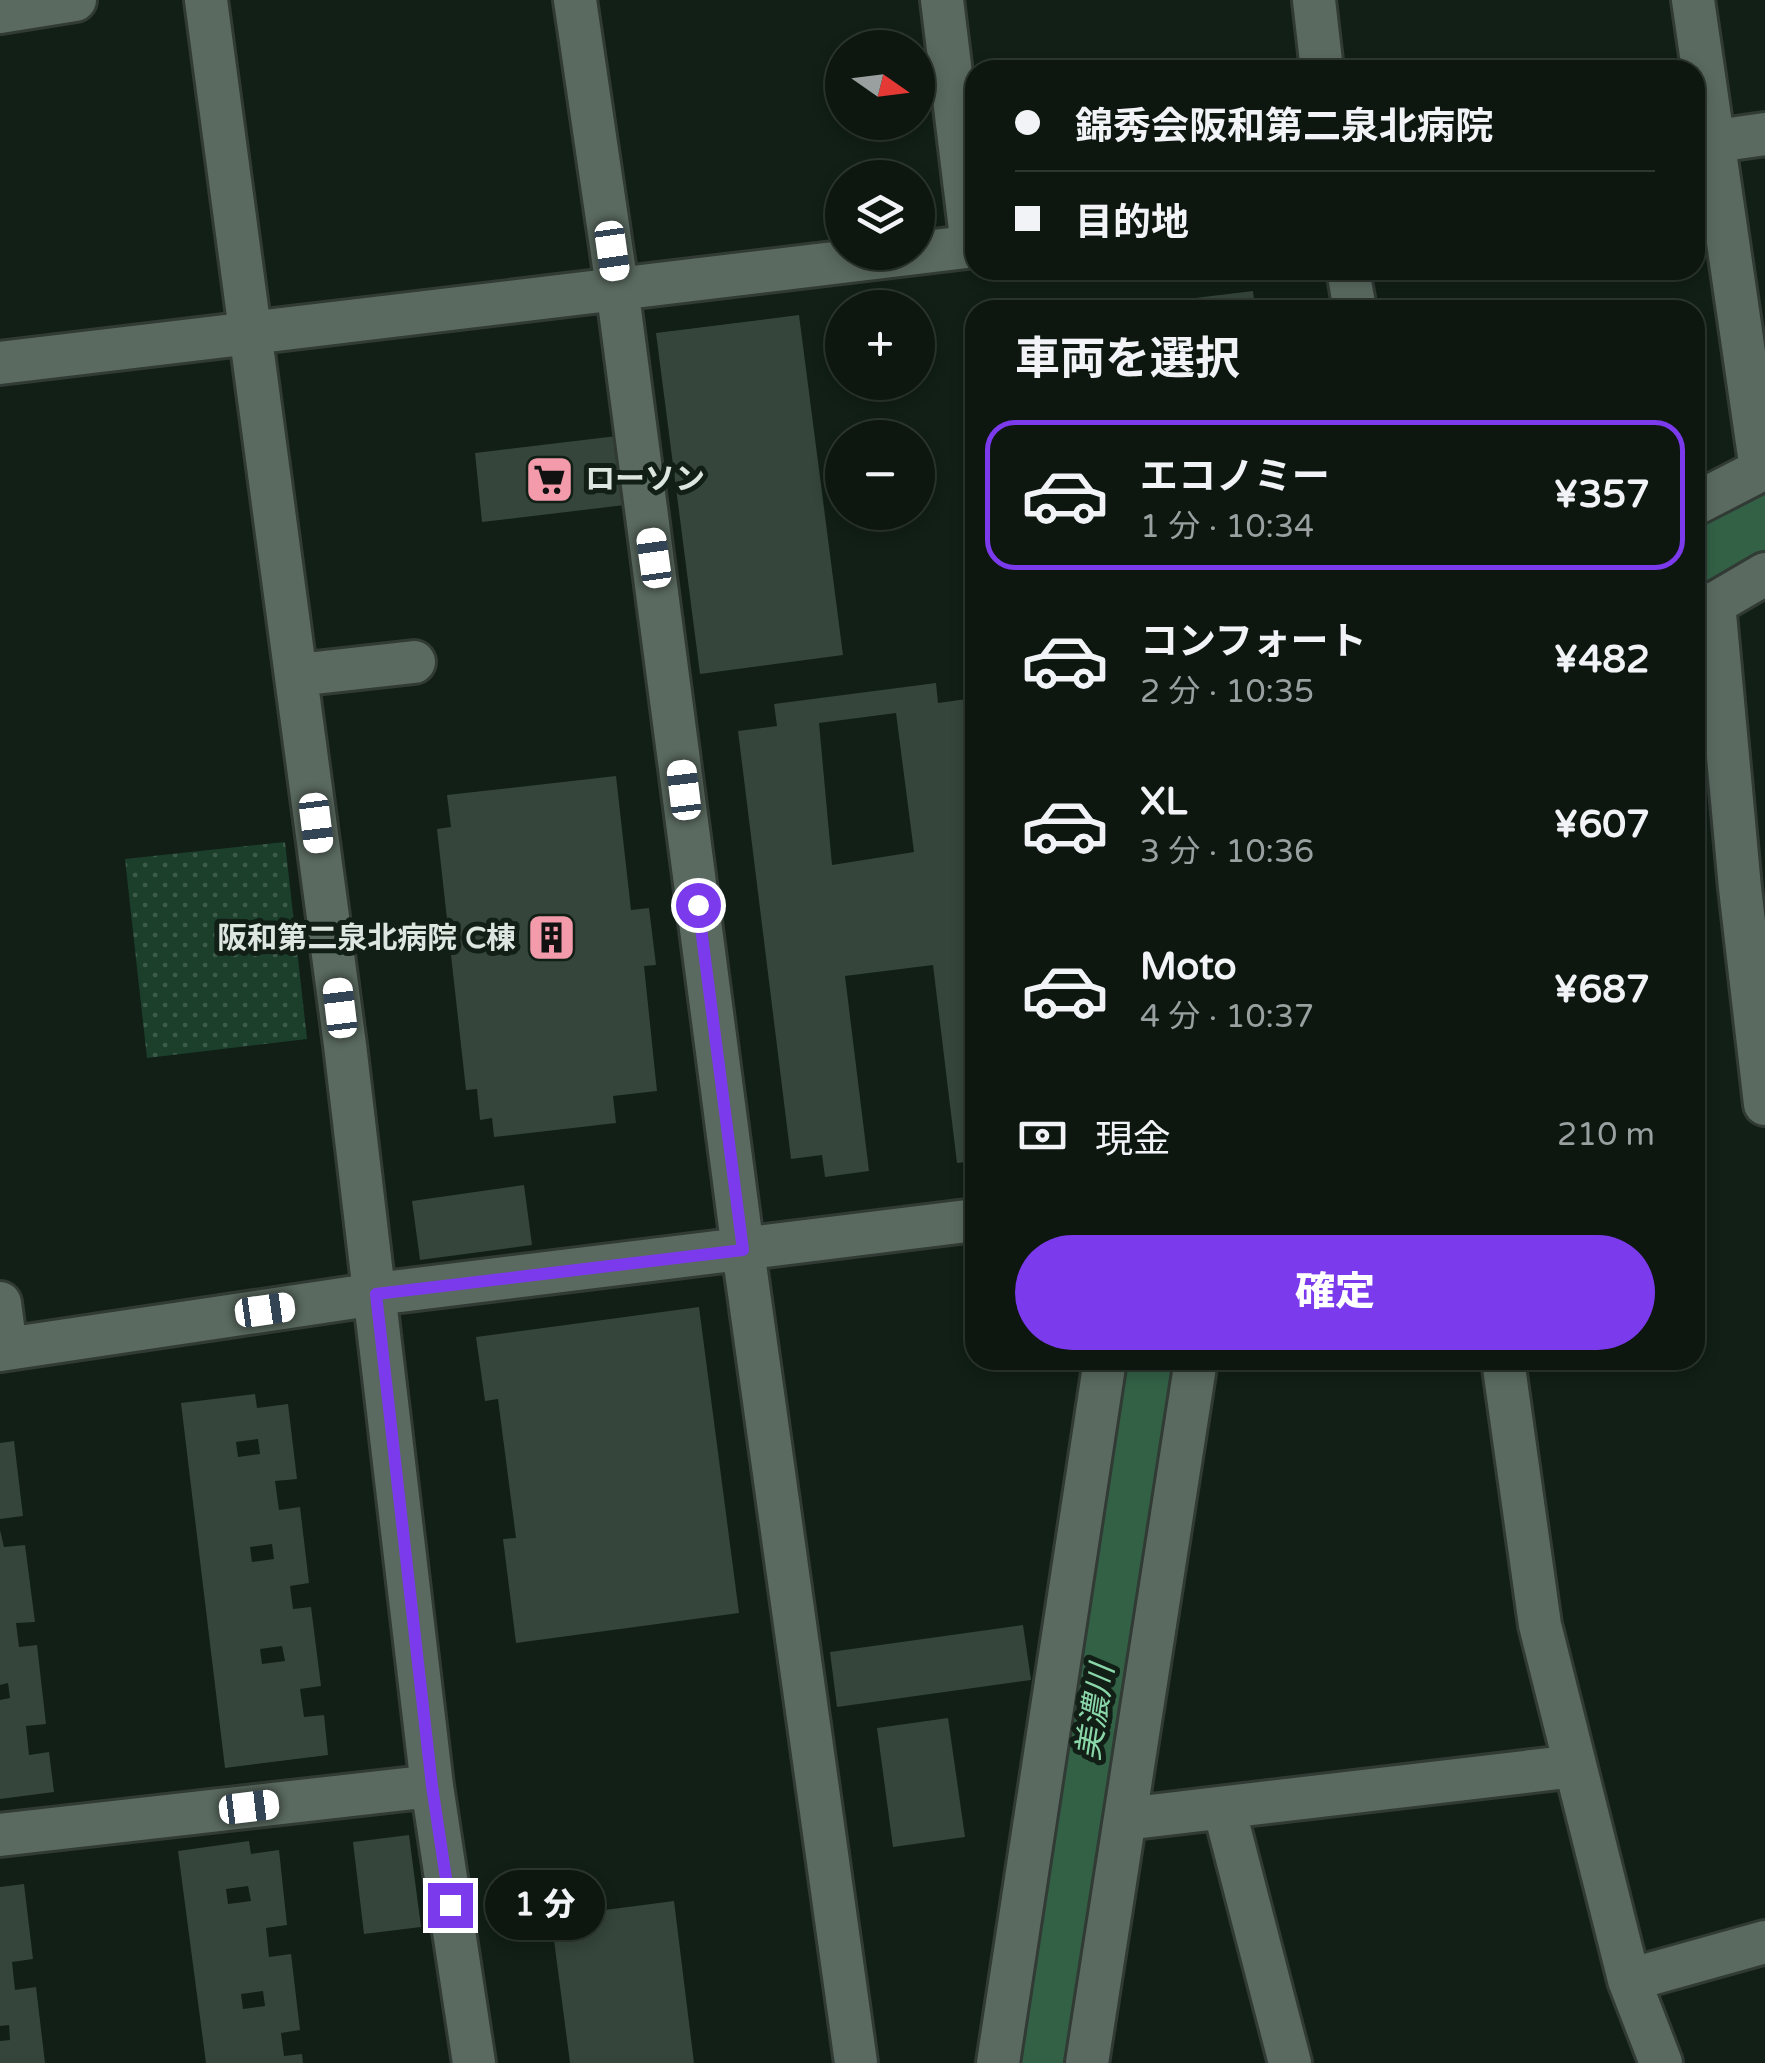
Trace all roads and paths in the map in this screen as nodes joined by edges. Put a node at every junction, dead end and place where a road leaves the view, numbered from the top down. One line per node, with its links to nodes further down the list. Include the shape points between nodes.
1 (76, 0): 7 (street)
2 (206, 0): 16 (street)
3 (575, 0): 15 (street)
4 (942, 0): 13 (street)
5 (1314, 0): 8 (street)
6 (1692, 0): 9 (street)
7 (0, 12)
8 (1321, 60)
9 (1697, 60)
10 (1765, 134): 11 (street)
11 (1705, 142)
12 (1705, 153): 18 (street)
13 (965, 177)
14 (965, 247): 15 (street)
15 (618, 287): 16 (street); 28 (street)
16 (249, 334): 17 (street); 24 (street)
17 (0, 363)
18 (1763, 469): 19 (street)
19 (1705, 499)
20 (1765, 574): 21 (street)
21 (1705, 608)
22 (1705, 615): 25 (street)
23 (414, 662): 24 (street)
24 (296, 675): 29 (street)
25 (1752, 889): 26 (street)
26 (1765, 1104)
27 (965, 1221): 28 (street)
28 (743, 1250): 29 (street); 43 (street)
29 (376, 1294): 31 (street); 36 (street)
30 (0, 1302): 31 (street)
31 (3, 1350)
32 (1103, 1370): 44 (street)
33 (1194, 1370): 38 (street)
34 (1504, 1370): 35 (street, via 1540,1625)
35 (1576, 1766): 37 (street); 41 (street)
36 (432, 1786): 39 (street); 42 (street)
37 (1224, 1808): 38 (street); 46 (street)
38 (1125, 1819): 45 (street)
39 (0, 1835)
40 (1765, 1942): 41 (street)
41 (1630, 1980): 47 (street)
42 (474, 2063)
43 (856, 2063)
44 (998, 2063)
45 (1087, 2063)
46 (1290, 2063)
47 (1661, 2063)

